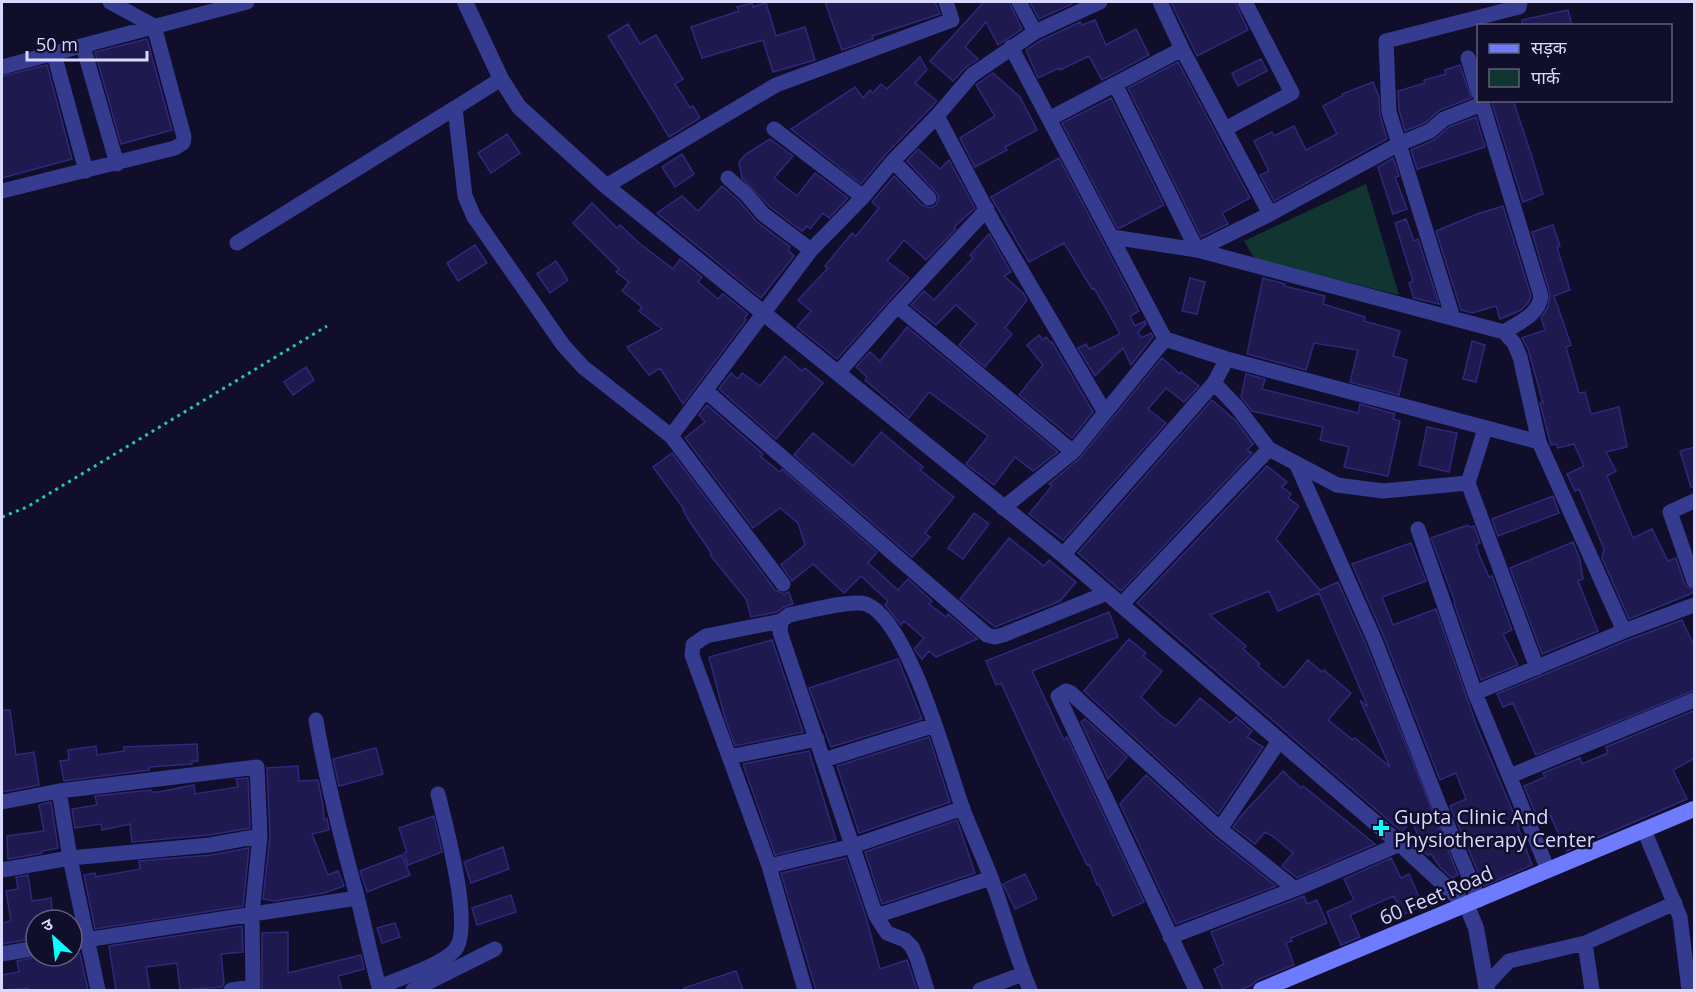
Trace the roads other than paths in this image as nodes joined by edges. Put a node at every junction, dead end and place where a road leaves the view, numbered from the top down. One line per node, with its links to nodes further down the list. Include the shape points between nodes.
1 (116, 2): 10 (street)
2 (247, 2): 10 (street)
3 (465, 2): 18 (street)
4 (946, 2): 33 (street, via 952,20 777,85)
5 (1019, 2): 11 (street)
6 (1100, 2): 11 (street)
7 (1160, 2): 14 (street)
8 (1245, 2): 27 (street, via 1292,93)
9 (1520, 2): 28 (street, via 1520,7 1386,41 1389,112)
10 (154, 26): 12 (street); 30 (street, via 183,142 175,148)
11 (1035, 32): 13 (street)
12 (83, 46): 15 (street); 30 (street)
13 (1011, 47): 24 (street, via 972,75); 25 (street)
14 (1182, 49): 19 (street); 27 (street)
15 (54, 54): 17 (street); 31 (street)
16 (1468, 58): 20 (street)
17 (2, 67)
18 (501, 79): 23 (street); 33 (street, via 519,107)
19 (1115, 84): 25 (street); 42 (street)
20 (1477, 89)
21 (1477, 101): 28 (street, via 1430,131)
22 (1481, 102): 46 (street, via 1541,296 1534,312)
23 (455, 108): 40 (street); 54 (street, via 465,196 474,217 563,345 583,367)
24 (937, 116): 29 (street); 37 (street)
25 (1049, 119): 39 (street)
26 (774, 129): 35 (street)
27 (1225, 129): 38 (street)
28 (1399, 144): 38 (street); 45 (street)
29 (893, 161): 35 (street); 36 (street)
30 (117, 164): 31 (street)
31 (86, 171): 34 (street)
32 (728, 178): 41 (street, via 763,214)
33 (606, 186): 44 (street)
34 (2, 191)
35 (863, 198): 41 (street)
36 (929, 198)
37 (987, 209): 43 (street); 52 (street)
38 (1270, 214): 42 (street)
39 (1112, 237): 42 (street); 47 (street)
40 (237, 243)
41 (811, 250): 44 (street)
42 (1197, 250): 45 (street)
43 (897, 306): 49 (street); 57 (street)
44 (765, 313): 49 (street); 51 (street)
45 (1453, 318): 46 (street)
46 (1504, 332): 55 (street, via 1520,357)
47 (1165, 339): 48 (street); 52 (street)
48 (1227, 359): 50 (street); 53 (street)
49 (838, 373): 61 (street)
50 (1214, 383): 56 (street); 63 (street)
51 (706, 391): 54 (street); 66 (street, via 987,635 1003,635)
52 (1104, 411): 57 (street)
53 (1485, 429): 55 (street); 59 (street)
54 (671, 436): 65 (street)
55 (1539, 442): 70 (street)
56 (1269, 449): 58 (street); 67 (street)
57 (1073, 452): 61 (street)
58 (1296, 463): 59 (street, via 1337,485 1365,489 1383,491); 98 (street, via 1376,641)
59 (1468, 483): 71 (street)
60 (1695, 501): 64 (street, via 1670,512)
61 (1003, 508): 63 (street)
62 (1418, 530): 72 (street)
63 (1063, 555): 66 (street)
64 (1695, 581)
65 (783, 584)
66 (1107, 593): 67 (street)
67 (1121, 605): 77 (street)
68 (1695, 605): 70 (street)
69 (781, 621): 75 (street, via 789,615 851,603 876,610 902,645); 76 (street, via 780,632); 78 (street, via 706,636 693,645 692,655)
70 (1624, 631): 71 (street)
71 (1537, 668): 72 (street)
72 (1475, 693): 80 (street)
73 (1695, 700): 80 (street)
74 (316, 720): 97 (street, via 330,795)
75 (934, 725): 79 (street); 84 (street)
76 (817, 739): 78 (street); 79 (street)
77 (1279, 741): 86 (street); 89 (street)
78 (729, 757): 92 (street)
79 (824, 760): 90 (street)
80 (1510, 776): 94 (street)
81 (59, 791): 83 (street); 88 (street, via 257,767); 91 (street)
82 (438, 794): 111 (street, via 461,911 460,944 443,960)
83 (2, 802)
84 (963, 808): 90 (street); 95 (street)
85 (1695, 809): 87 (main road, 60 Feet Road)
86 (1220, 829): 96 (street); 102 (street, via 1071,693 1058,696)
87 (1644, 830): 94 (main road, 60 Feet Road); 99 (street)
88 (260, 836): 91 (street, via 210,845); 100 (street)
89 (1400, 844): 96 (street); 98 (street)
90 (853, 846): 92 (street); 101 (street)
91 (70, 858): 93 (street); 103 (street)
92 (769, 866): 115 (street)
93 (2, 870)
94 (1548, 870): 98 (main road, 60 Feet Road)
95 (991, 878): 101 (street); 109 (street)
96 (1295, 889): 102 (street)
97 (357, 898): 100 (street); 111 (street)
98 (1473, 903): 110 (street); 120 (main road, 60 Feet Road)
99 (1675, 903): 105 (street); 122 (street, via 1682,927)
100 (252, 914): 103 (street); 113 (street, via 254,987)
101 (876, 916): 116 (street, via 887,933 912,947)
102 (1170, 938): 119 (street)
103 (88, 939): 104 (street); 112 (street)
104 (84, 940)
105 (1585, 943): 110 (street, via 1509,961); 121 (street)
106 (495, 949): 114 (street)
107 (24, 950): 108 (street)
108 (2, 954)
109 (1023, 974): 117 (street); 118 (street)
110 (1487, 988)
111 (380, 989)
112 (98, 990)
113 (231, 990)
114 (413, 990)
115 (805, 990)
116 (927, 990)
117 (980, 990)
118 (1030, 990)
119 (1196, 990)
120 (1261, 990)
121 (1592, 990)
122 (1689, 990)

